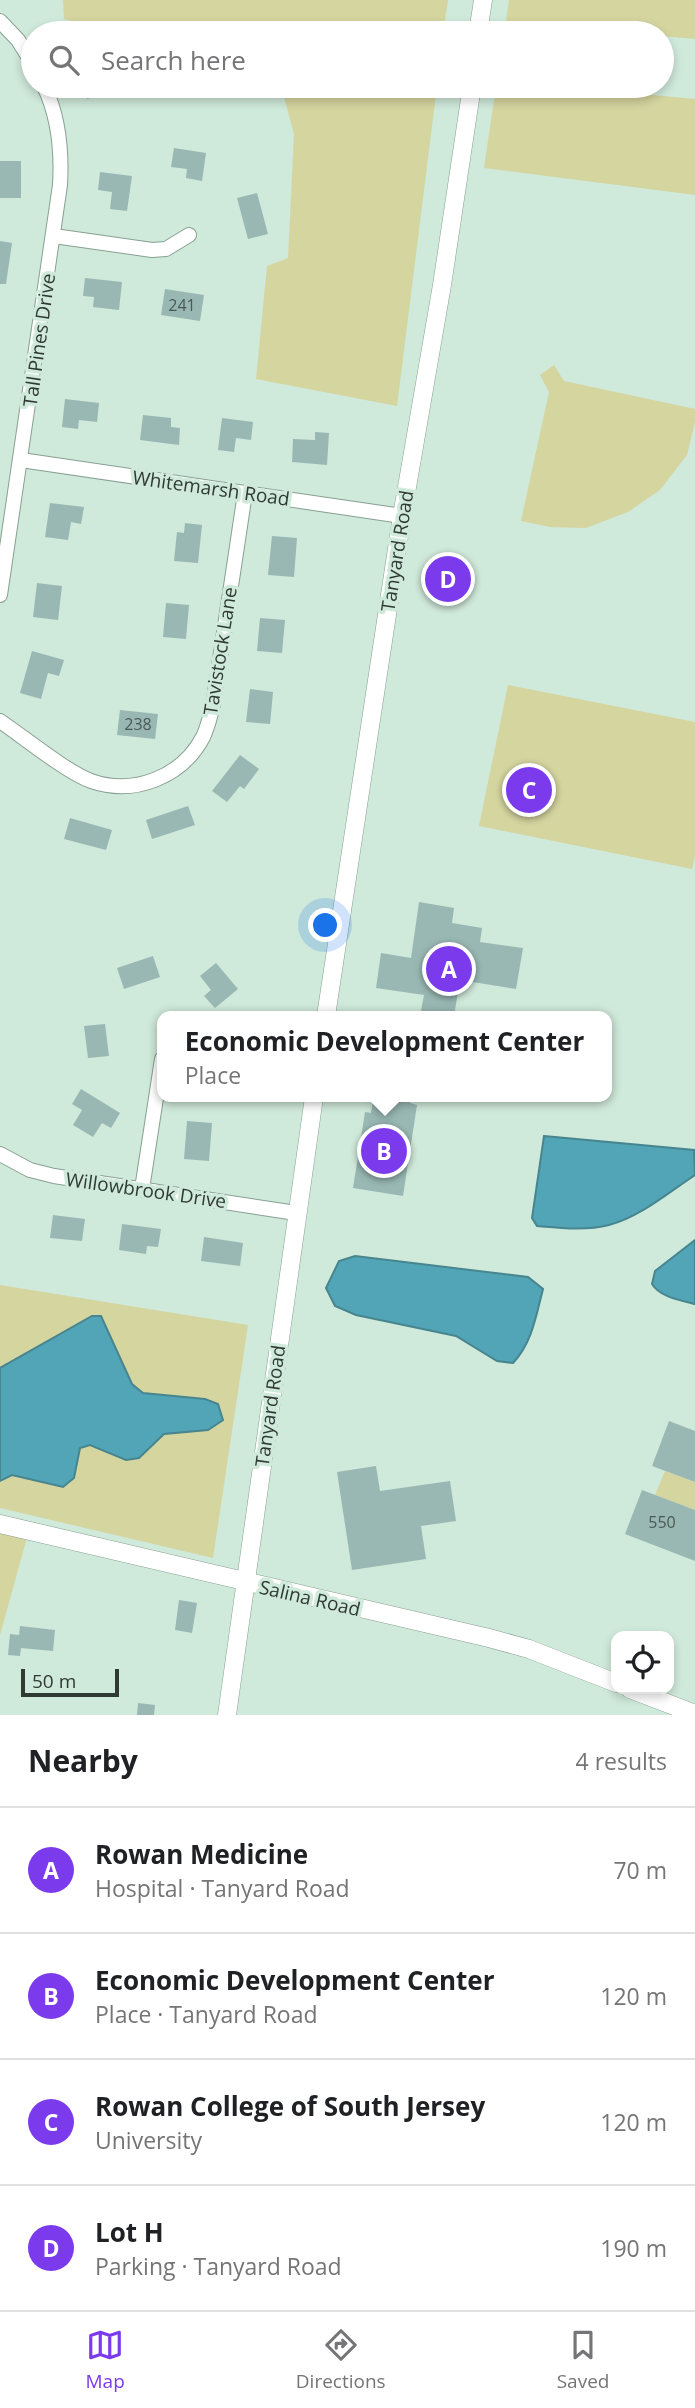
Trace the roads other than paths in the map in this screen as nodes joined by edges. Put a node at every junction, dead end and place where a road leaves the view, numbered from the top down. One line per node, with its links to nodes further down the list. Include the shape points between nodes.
1 (483, 0): 3 (street)
2 (0, 21): 4 (street)
3 (480, 21)
4 (21, 45)
5 (49, 98): 8 (street, Tall Pines Drive, via 60,142)
6 (470, 98): 11 (street, Tanyard Road)
7 (189, 235): 8 (street, via 152,250)
8 (54, 236): 9 (street, Tall Pines Drive)
9 (21, 460): 10 (street, Whitemarsh Road); 12 (street, Tall Pines Drive)
10 (245, 493): 11 (street, Whitemarsh Road); 13 (street, Tavistock Lane, via 213,706 203,736 183,764 146,783 103,784 81,776)
11 (402, 516): 14 (street, Tanyard Road)
12 (0, 595)
13 (0, 722)
14 (327, 1011)
15 (157, 1092): 18 (street)
16 (313, 1102): 19 (street, Tanyard Road)
17 (0, 1154): 18 (street, Willowbrook Drive, via 40,1173)
18 (142, 1189): 19 (street, Willowbrook Drive)
19 (296, 1213): 21 (street, Tanyard Road)
20 (0, 1524): 21 (street, Salina Road)
21 (246, 1583): 22 (street, Salina Road, via 529,1649); 25 (street, Tanyard Road)
22 (611, 1681)
23 (643, 1694): 24 (street)
24 (695, 1714)
25 (227, 1715)

